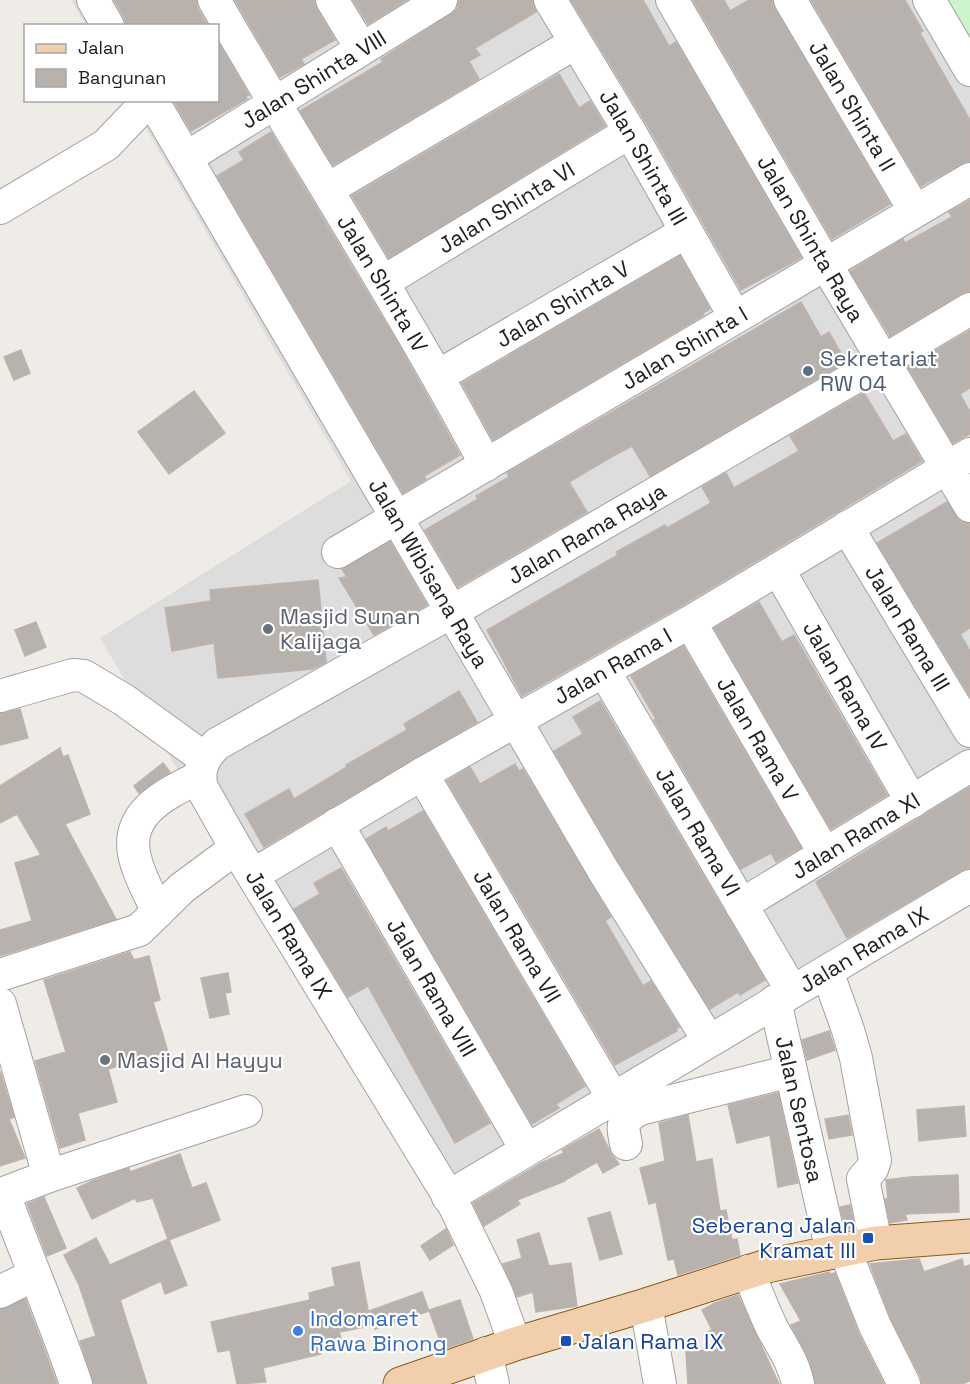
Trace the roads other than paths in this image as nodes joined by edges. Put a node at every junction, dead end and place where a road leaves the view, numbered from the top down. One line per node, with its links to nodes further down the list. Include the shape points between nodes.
1 (93, 0): 9 (street)
2 (214, 0): 15 (street, Jalan Shinta IV)
3 (332, 0): 11 (street)
4 (441, 0): 11 (street, Jalan Shinta VIII)
5 (550, 0): 10 (street, Jalan Shinta III)
6 (672, 0): 23 (street, Jalan Shinta Raya)
7 (790, 0): 21 (street, Jalan Shinta II)
8 (929, 0): 12 (street)
9 (107, 24)
10 (575, 43): 16 (street, Jalan Shinta III); 19 (street)
11 (361, 48): 15 (street, Jalan Shinta VIII)
12 (970, 70)
13 (149, 102): 20 (street, via 106,145)
14 (152, 102): 17 (street, Jalan Wibisana Raya)
15 (274, 104): 17 (street, Jalan Shinta VIII); 19 (street, Jalan Shinta IV)
16 (630, 132): 22 (street, Jalan Shinta III); 24 (street, Jalan Shinta VI)
17 (186, 158): 32 (street, Jalan Wibisana Raya)
18 (970, 179): 21 (street, Jalan Shinta I)
19 (328, 189): 24 (street, Jalan Shinta IV)
20 (0, 208)
21 (915, 211): 23 (street, Jalan Shinta I)
22 (686, 232): 26 (street, Jalan Shinta III); 28 (street, Jalan Shinta V)
23 (825, 263): 26 (street, Jalan Shinta I); 27 (street, Jalan Shinta Raya)
24 (383, 282): 28 (street, Jalan Shinta IV)
25 (970, 309): 27 (street, Jalan Rama Raya)
26 (735, 317): 30 (street, Jalan Shinta I)
27 (883, 362): 29 (street, Jalan Shinta Raya); 36 (street, Jalan Rama Raya)
28 (438, 376): 30 (street, Jalan Shinta IV)
29 (958, 461): 31 (street, Jalan Shinta Raya); 33 (street, Jalan Rama I)
30 (486, 465): 32 (street, Jalan Shinta I)
31 (970, 506)
32 (397, 516): 34 (street, Jalan Shinta I); 36 (street, Jalan Wibisana Raya)
33 (847, 527): 35 (street, Jalan Rama I); 41 (street, Jalan Rama III)
34 (338, 552)
35 (778, 569): 37 (street, Jalan Rama I); 45 (street, Jalan Rama IV)
36 (453, 611): 40 (street, Jalan Wibisana Raya); 43 (street, Jalan Rama Raya, via 217,744)
37 (690, 622): 38 (street, Jalan Rama I); 48 (street, Jalan Rama V)
38 (604, 671): 40 (street, Jalan Rama I); 51 (street, Jalan Rama VI)
39 (0, 696): 43 (street, via 84,675 124,700)
40 (517, 721): 44 (street, Jalan Rama I); 57 (street, Jalan Wibisana Raya)
41 (970, 731)
42 (970, 766): 45 (street, Jalan Rama XI)
43 (202, 768): 47 (street, Jalan Rama IX, via 202,788); 52 (street, Jalan Rama Raya, via 149,806 135,834 136,864)
44 (422, 774): 46 (street, Jalan Rama I); 59 (street, Jalan Rama VII)
45 (912, 802): 48 (street, Jalan Rama XI)
46 (337, 824): 49 (street, Jalan Rama I); 62 (street, Jalan Rama VIII)
47 (237, 848): 49 (street, Jalan Rama IX); 52 (street, via 182,888)
48 (825, 854): 51 (street, Jalan Rama XI)
49 (253, 875): 64 (street, Jalan Rama IX)
50 (970, 886): 53 (street, Jalan Rama IX)
51 (741, 905): 55 (street, Jalan Rama VI)
52 (158, 912): 54 (street, via 139,930)
53 (827, 971): 55 (street, Jalan Rama IX); 66 (street, via 848,1030 864,1098 875,1160 863,1179)
54 (0, 975)
55 (784, 996): 57 (street, Jalan Rama IX); 58 (street, Jalan Sentosa)
56 (0, 1004): 63 (street)
57 (709, 1041): 59 (street, Jalan Rama IX)
58 (791, 1071): 61 (street, via 640,1109 622,1125); 67 (street, Jalan Sentosa)
59 (613, 1098): 62 (street, Jalan Rama IX)
60 (246, 1111): 63 (street)
61 (626, 1144)
62 (526, 1149): 64 (street, Jalan Rama IX)
63 (49, 1176): 69 (street, via 6,1194)
64 (448, 1197): 72 (street, Jalan Rama IX, via 491,1280)
65 (970, 1236): 66 (main road)
66 (876, 1243): 67 (main road)
67 (838, 1250): 68 (main road); 77 (street, Jalan Sentosa)
68 (748, 1271): 71 (main road); 76 (street)
69 (34, 1275): 70 (street); 73 (street)
70 (0, 1292)
71 (646, 1305): 72 (main road); 75 (street)
72 (498, 1360): 74 (main road)
73 (76, 1384)
74 (400, 1384)
75 (660, 1384)
76 (798, 1384)
77 (904, 1384)

